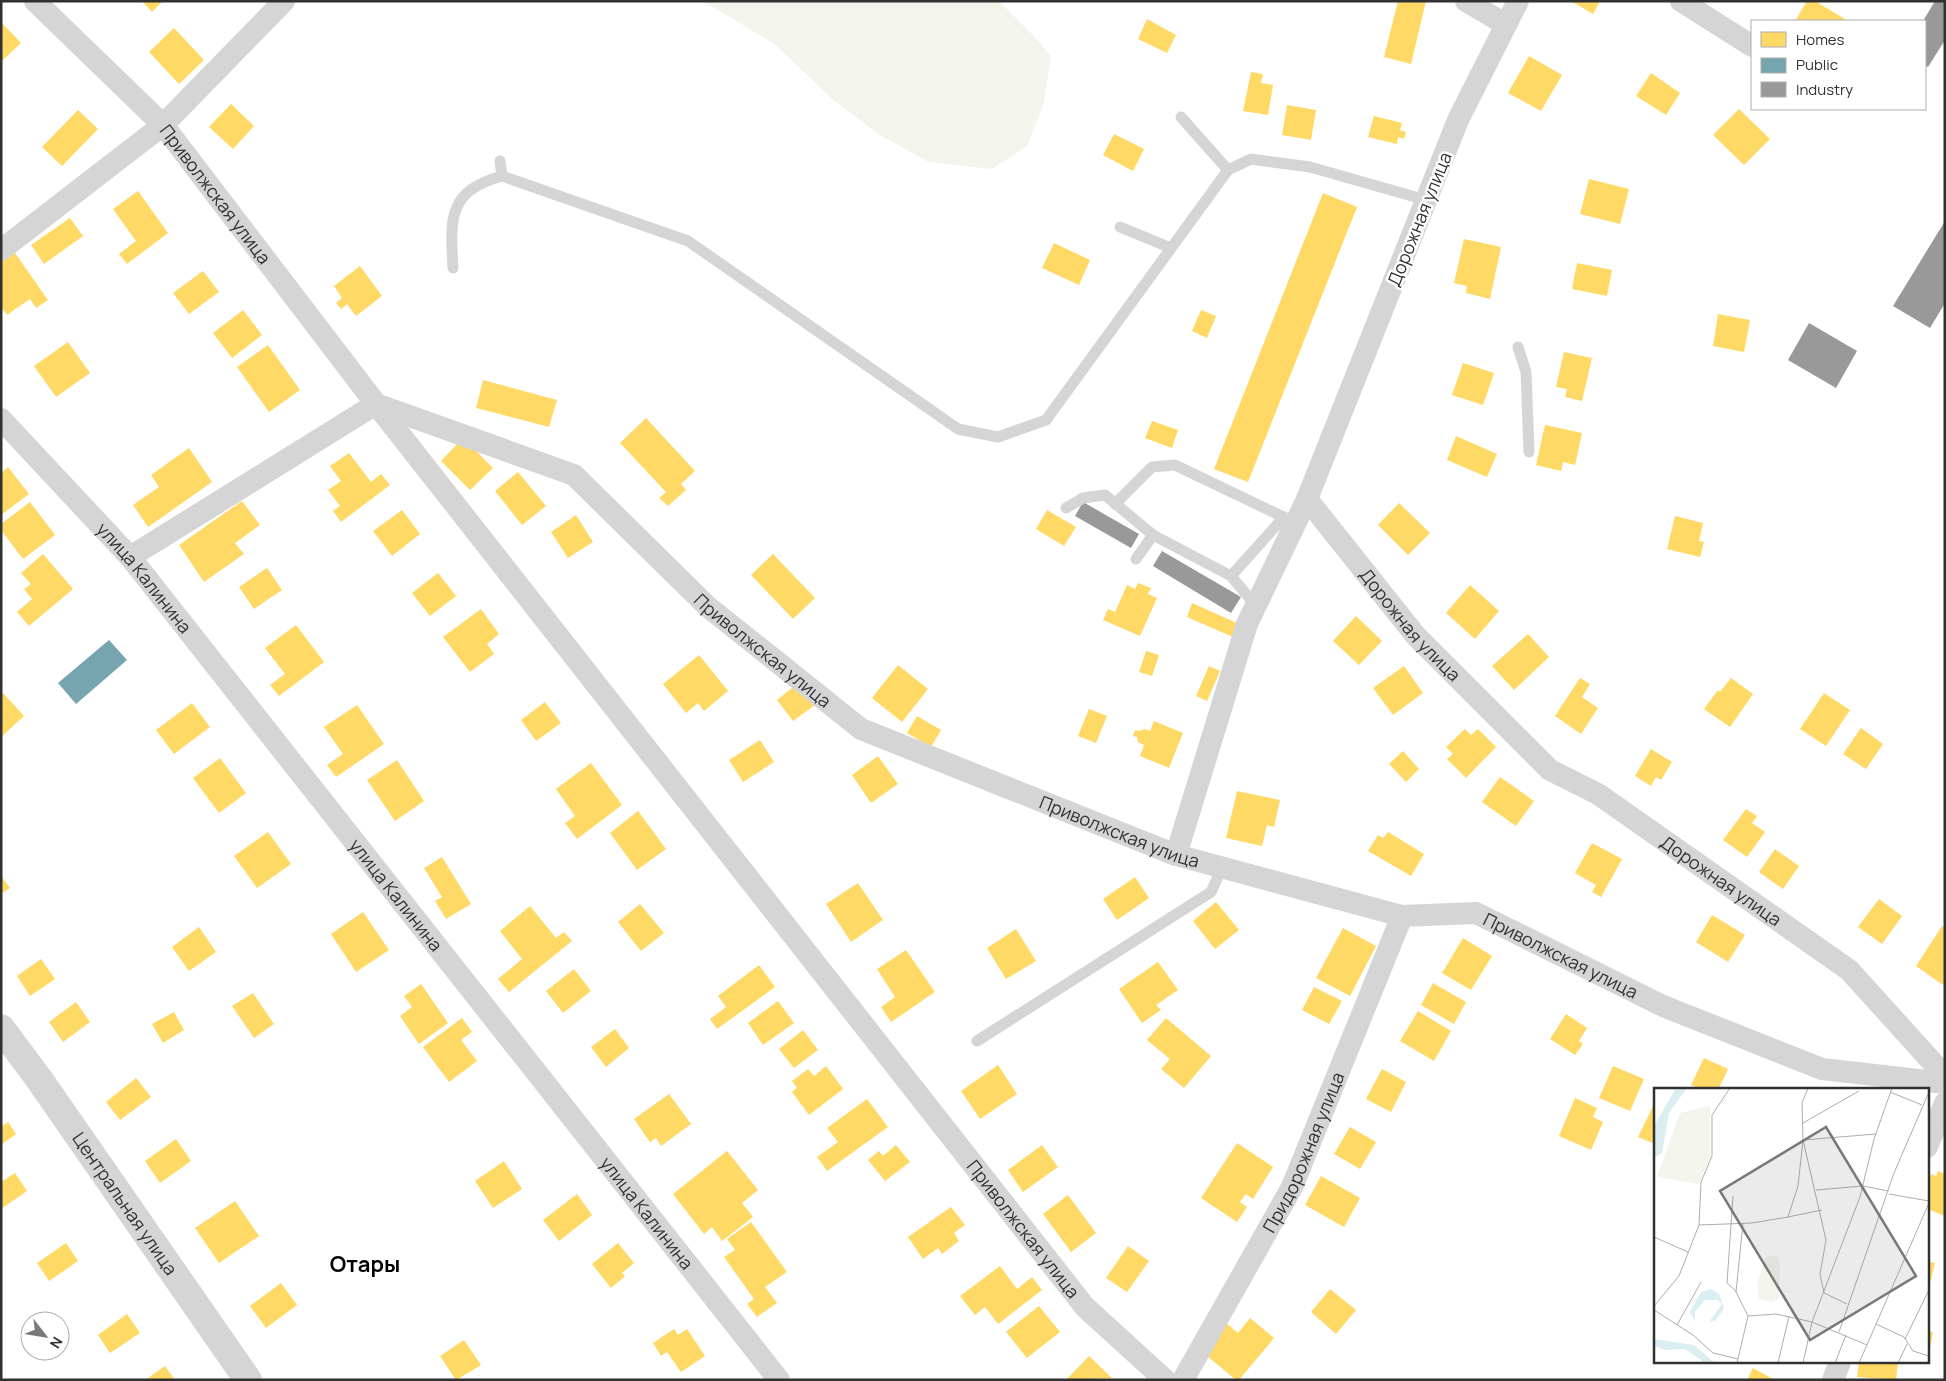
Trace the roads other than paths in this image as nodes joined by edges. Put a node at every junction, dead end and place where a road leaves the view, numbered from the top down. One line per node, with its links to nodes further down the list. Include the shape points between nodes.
1 (36, 1): 9 (street, Приволжская улица)
2 (284, 1): 9 (street)
3 (1466, 1): 6 (street)
4 (1518, 1): 6 (street, Дорожная улица)
5 (1681, 1): 7 (street)
6 (1505, 24): 13 (street, Дорожная улица, via 1458,120)
7 (1751, 45)
8 (1181, 116): 11 (lane)
9 (163, 125): 16 (street); 19 (street, Приволжская улица)
10 (500, 161): 12 (lane)
11 (1228, 170): 13 (lane, via 1251,159 1310,167); 15 (lane)
12 (502, 176): 15 (lane, via 688,241 958,429 998,437 1046,420); 17 (lane, via 482,182 461,197 452,218)
13 (1426, 200): 22 (street, Дорожная улица)
14 (1120, 227): 15 (lane)
15 (1171, 248)
16 (1, 250)
17 (452, 268)
18 (1518, 347): 21 (lane, via 1526,372)
19 (376, 404): 27 (street); 31 (street, Приволжская улица, via 574,475 707,606 861,729); 43 (street, Приволжская улица, via 1085,1307)
20 (1, 419): 27 (street, улица Калинина)
21 (1529, 452)
22 (1307, 498): 25 (street); 36 (street, Дорожная улица, via 1416,636 1550,770 1598,794 1849,970)
23 (1115, 504): 24 (lane, via 1105,495 1083,498); 25 (lane, via 1152,467 1175,465); 26 (lane)
24 (1066, 508)
25 (1290, 520): 29 (lane); 30 (street)
26 (1153, 535): 28 (lane); 29 (lane)
27 (130, 557): 42 (street, улица Калинина)
28 (1136, 559)
29 (1231, 576): 30 (lane)
30 (1256, 606): 31 (street, via 1247,624)
31 (1176, 855): 32 (street, Приволжская улица)
32 (1222, 868): 33 (street, Приволжская улица); 35 (lane, via 1211,892)
33 (1402, 916): 37 (street, Приволжская улица, via 1476,913 1663,1006 1822,1069); 44 (street, Придорожная улица, via 1292,1187)
34 (1, 1028): 41 (street, Центральная улица)
35 (977, 1041)
36 (1945, 1076)
37 (1945, 1083)
38 (1945, 1103): 39 (street)
39 (1928, 1145)
40 (1839, 1364): 45 (street)
41 (248, 1380)
42 (779, 1380)
43 (1165, 1380)
44 (1184, 1380)
45 (1833, 1380)

